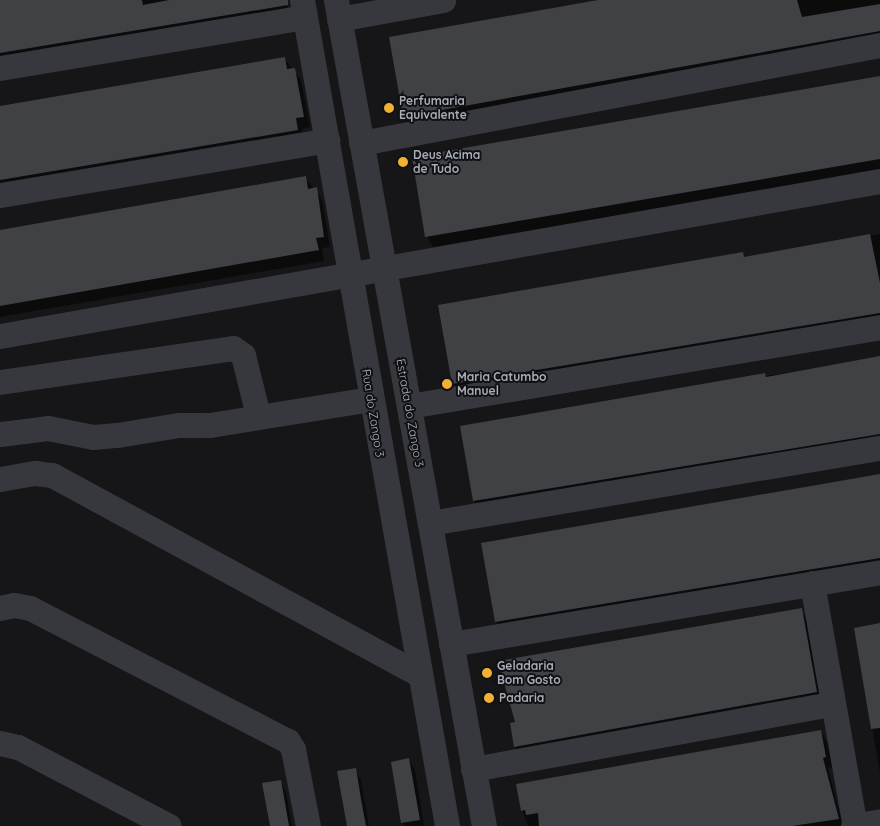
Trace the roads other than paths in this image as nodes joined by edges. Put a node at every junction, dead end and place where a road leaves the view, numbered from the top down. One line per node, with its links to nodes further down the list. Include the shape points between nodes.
1 (443, 0): 3 (street)
2 (303, 8): 5 (street); 6 (street, Rua do Zango 3)
3 (338, 9): 7 (street, Estrada do Zango 3)
4 (880, 45): 7 (street)
5 (0, 68)
6 (327, 140): 9 (street); 11 (street, Rua do Zango 3)
7 (361, 143): 10 (street, Estrada do Zango 3)
8 (880, 181): 10 (street)
9 (0, 195)
10 (385, 269): 11 (street); 16 (street, Estrada do Zango 3)
11 (351, 275): 13 (street); 15 (street, Rua do Zango 3)
12 (880, 327): 16 (street)
13 (0, 336)
14 (0, 382): 17 (street, via 233,348 242,355)
15 (370, 399): 17 (street); 26 (street, Rua do Zango 3)
16 (409, 406): 21 (street, Estrada do Zango 3)
17 (258, 415): 18 (street, via 210,425 179,425 93,437 48,428)
18 (0, 434)
19 (880, 448): 21 (street)
20 (0, 479): 26 (street, via 35,473 52,476)
21 (430, 523): 25 (street, Estrada do Zango 3)
22 (880, 572): 23 (street)
23 (812, 583): 25 (street); 27 (street)
24 (0, 608): 32 (street, via 14,605 30,608 288,741 293,749)
25 (451, 644): 29 (street, Estrada do Zango 3)
26 (419, 674): 33 (street, Rua do Zango 3)
27 (832, 704): 29 (street); 35 (street)
28 (0, 743): 31 (street, via 18,747)
29 (473, 769): 34 (street, Estrada do Zango 3)
30 (880, 821): 35 (street)
31 (168, 826)
32 (308, 826)
33 (447, 826)
34 (484, 826)
35 (854, 826)

